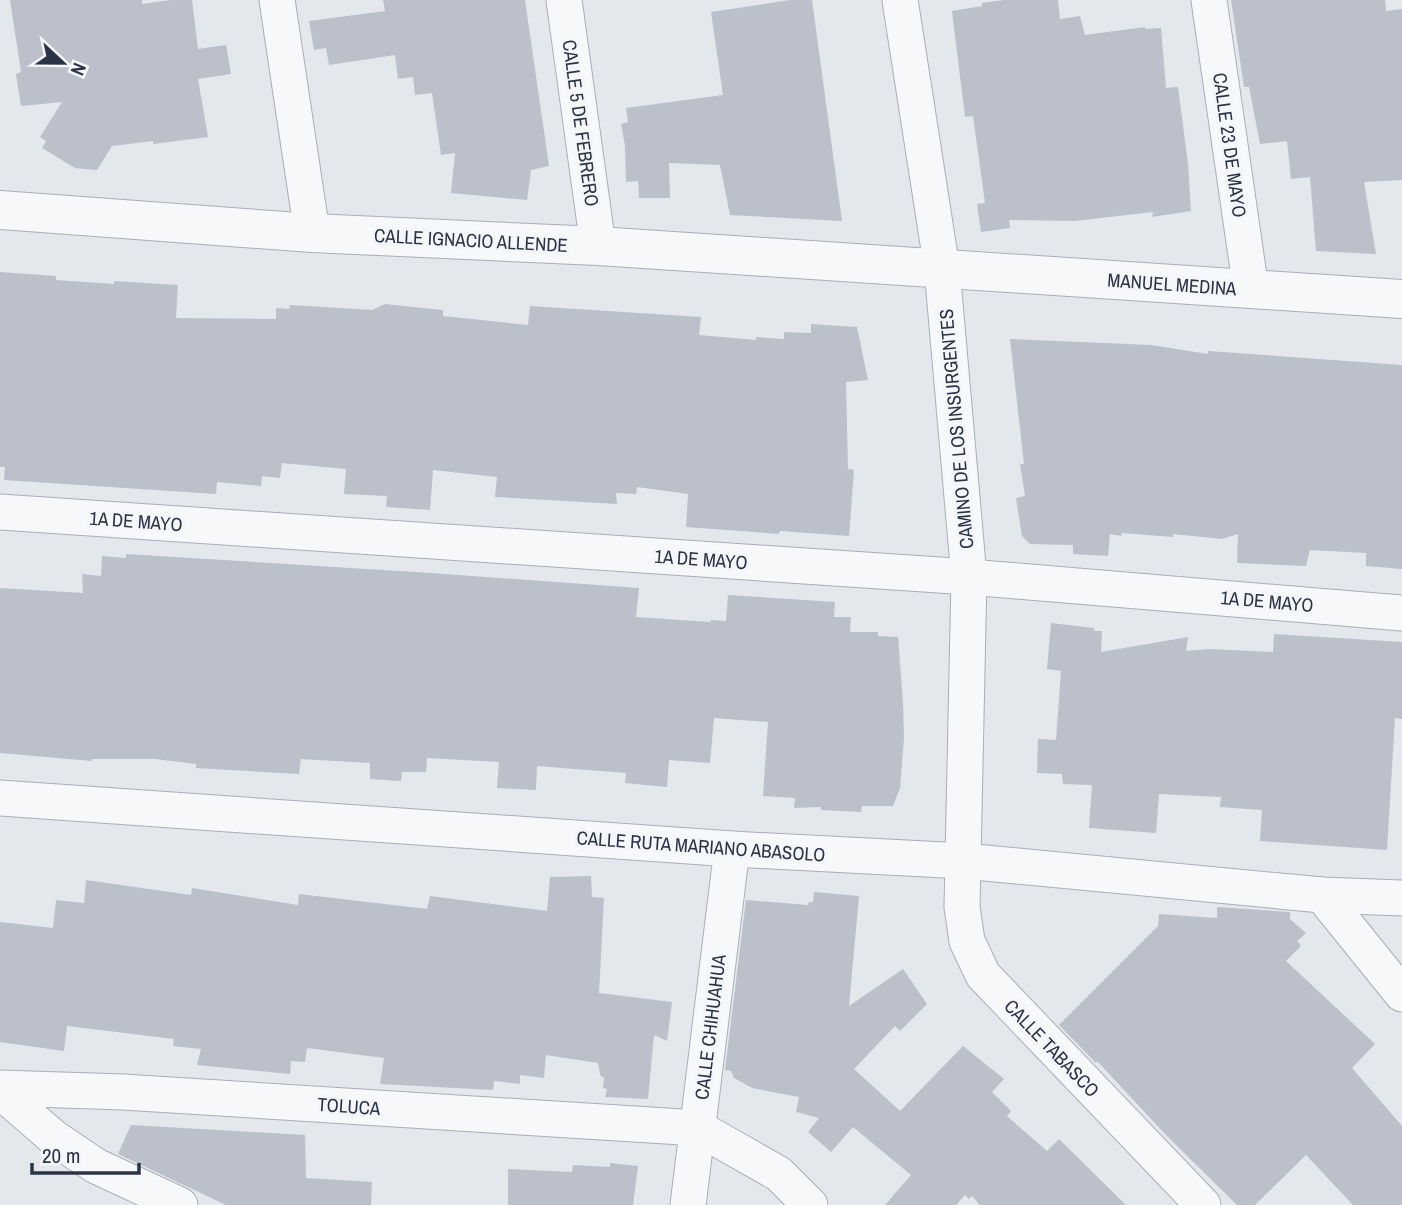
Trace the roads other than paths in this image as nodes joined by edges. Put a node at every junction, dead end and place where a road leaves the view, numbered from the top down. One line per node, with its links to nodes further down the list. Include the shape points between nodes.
1 (277, 0): 6 (street)
2 (564, 0): 7 (street, CALLE 5 DE FEBRERO)
3 (900, 0): 8 (street, CAMINO DE LOS INSURGENTES)
4 (1209, 0): 9 (street, CALLE 23 DE MAYO)
5 (0, 210): 6 (street, CALLE IGNACIO ALLENDE)
6 (312, 233): 7 (street, CALLE IGNACIO ALLENDE)
7 (598, 246): 8 (street, CALLE IGNACIO ALLENDE)
8 (942, 269): 9 (street, MANUEL MEDINA); 12 (street, CAMINO DE LOS INSURGENTES)
9 (1251, 289): 10 (street, MANUEL MEDINA)
10 (1402, 299)
11 (0, 512): 12 (street, 1A DE MAYO)
12 (970, 577): 13 (street, 1A DE MAYO); 16 (street, CAMINO DE LOS INSURGENTES)
13 (1402, 613)
14 (0, 798): 15 (street, CALLE RUTA MARIANO ABASOLO)
15 (732, 849): 16 (street, CALLE RUTA MARIANO ABASOLO); 21 (street, CALLE CHIHUAHUA)
16 (964, 861): 17 (street, CALLE RUTA MARIANO ABASOLO); 25 (street, CALLE TABASCO, via 962,907 967,940 983,975)
17 (1321, 895): 18 (street, CALLE RUTA MARIANO ABASOLO); 19 (street)
18 (1402, 898)
19 (1402, 994)
20 (0, 1089): 21 (street, TOLUCA, via 122,1092); 22 (street, via 53,1137 96,1166)
21 (698, 1128): 23 (street, CALLE CHIHUAHUA); 24 (street, via 779,1174)
22 (180, 1205)
23 (688, 1205)
24 (810, 1205)
25 (1203, 1205)

